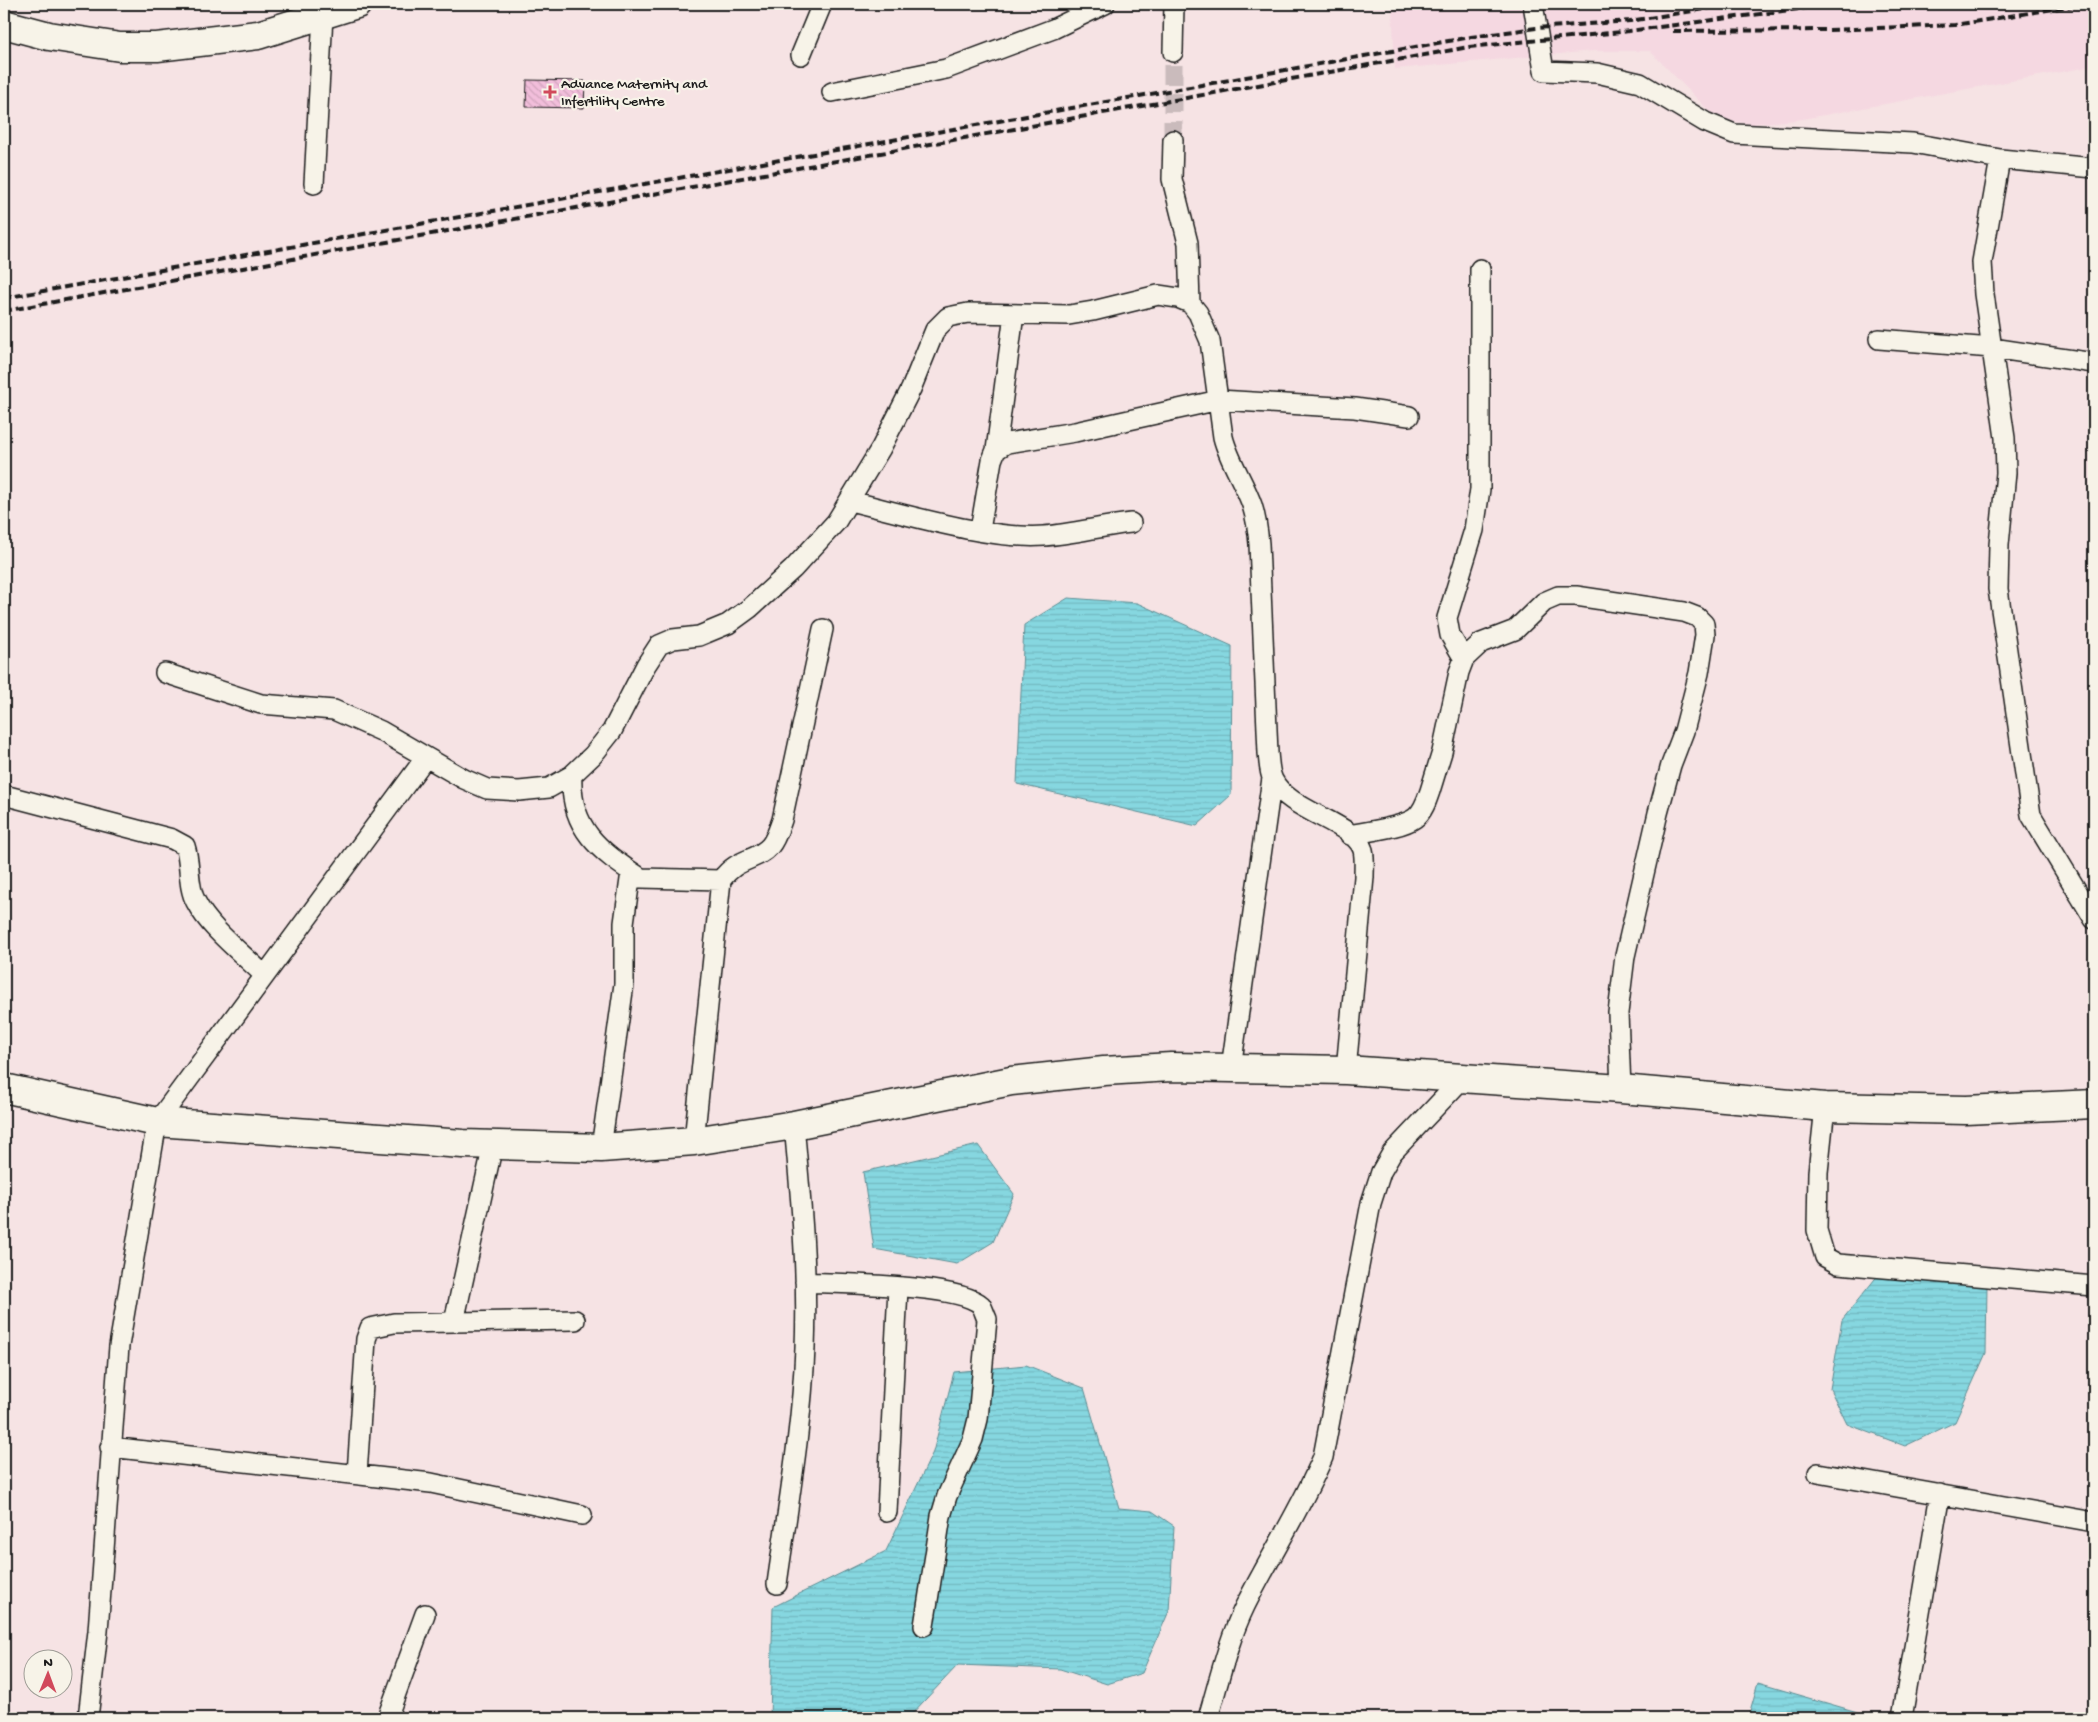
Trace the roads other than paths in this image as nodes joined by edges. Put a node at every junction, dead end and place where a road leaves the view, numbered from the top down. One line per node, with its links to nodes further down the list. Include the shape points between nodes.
1 (358, 4): 6 (main road)
2 (822, 4): 9 (street)
3 (1105, 4): 10 (street, via 1053,29 946,69)
4 (1174, 4): 8 (street)
5 (1533, 4): 12 (street, via 1544,71 1598,73 1640,83 1705,122 1734,134 1913,144)
6 (322, 15): 7 (main road, via 258,35 158,48 120,48 49,36); 14 (street)
7 (4, 24)
8 (1173, 52)
9 (801, 55)
10 (832, 92)
11 (1173, 140): 16 (street, via 1172,179 1188,243)
12 (2000, 159): 13 (street); 19 (street, via 1982,262)
13 (2094, 168)
14 (314, 184)
15 (1480, 269): 28 (street, via 1478,512 1447,618 1450,635)
16 (1190, 303): 17 (street, via 1158,295 1093,311); 21 (street, via 1210,342)
17 (1014, 314): 23 (street); 24 (street, via 968,313 948,317 935,330 911,389)
18 (1879, 339): 19 (street)
19 (1992, 348): 20 (street); 37 (street, via 2006,473 1998,589 2026,788 2031,815)
20 (2094, 363)
21 (1219, 400): 22 (street, via 1355,408); 23 (street, via 1075,432 1022,439); 32 (street, via 1227,452 1249,497 1256,522)
22 (1409, 416)
23 (996, 450): 26 (street)
24 (850, 501): 26 (street); 31 (street, via 830,529 793,569 750,608 728,624 699,636 673,639 659,646 646,664 612,731)
25 (1131, 523): 26 (street, via 1043,536)
26 (980, 530)
27 (823, 629): 36 (street, via 776,836 769,846 729,868)
28 (1464, 659): 34 (street, via 1442,752 1423,809 1406,823); 43 (street, via 1481,644 1515,630 1544,602 1558,596 1684,612 1698,617 1704,624 1706,635 1699,674 1658,813 1621,980 1618,1013)
29 (165, 674): 30 (street, via 260,704 334,710)
30 (426, 756): 31 (street, via 488,789 519,791 549,788); 38 (street)
31 (572, 775): 35 (street, via 571,796 578,820 599,849)
32 (1272, 778): 34 (street, via 1279,790 1291,800); 39 (street)
33 (4, 795): 38 (street, via 172,839 186,846 196,902 207,918)
34 (1350, 835): 40 (street, via 1363,849 1364,877)
35 (631, 872): 36 (street, via 642,878); 50 (street, via 624,924 624,984)
36 (722, 880): 48 (street)
37 (2094, 919)
38 (264, 975): 46 (street)
39 (1231, 1068): 40 (main road); 47 (main road, via 1104,1070 1011,1081)
40 (1346, 1070): 41 (main road)
41 (1463, 1078): 43 (main road); 68 (street, via 1392,1153 1381,1172 1371,1203 1323,1457 1312,1484 1244,1608)
42 (4, 1088): 46 (main road)
43 (1621, 1089): 45 (main road)
44 (2094, 1104): 45 (main road, via 1966,1110)
45 (1824, 1107): 52 (street, via 1817,1230 1825,1257 1838,1264)
46 (157, 1122): 49 (main road); 56 (street, via 119,1346)
47 (794, 1125): 48 (main road); 51 (street)
48 (694, 1141): 50 (main road)
49 (493, 1144): 50 (main road); 55 (street)
50 (601, 1148)
51 (805, 1282): 53 (street); 63 (street, via 805,1349 800,1414)
52 (2094, 1286)
53 (898, 1288): 60 (street); 65 (street, via 933,1290 967,1297 981,1306 986,1319 978,1419 941,1516)
54 (575, 1320): 55 (street)
55 (454, 1322): 58 (street, via 394,1323 370,1328 366,1339)
56 (110, 1447): 58 (street); 66 (street, via 98,1631)
57 (1818, 1473): 59 (street)
58 (358, 1474): 61 (street, via 431,1483)
59 (1940, 1494): 62 (street); 69 (street)
60 (887, 1512)
61 (582, 1515)
62 (2094, 1522)
63 (777, 1584)
64 (425, 1614): 67 (street)
65 (924, 1626)
66 (88, 1718)
67 (388, 1718)
68 (1208, 1718)
69 (1902, 1718)

